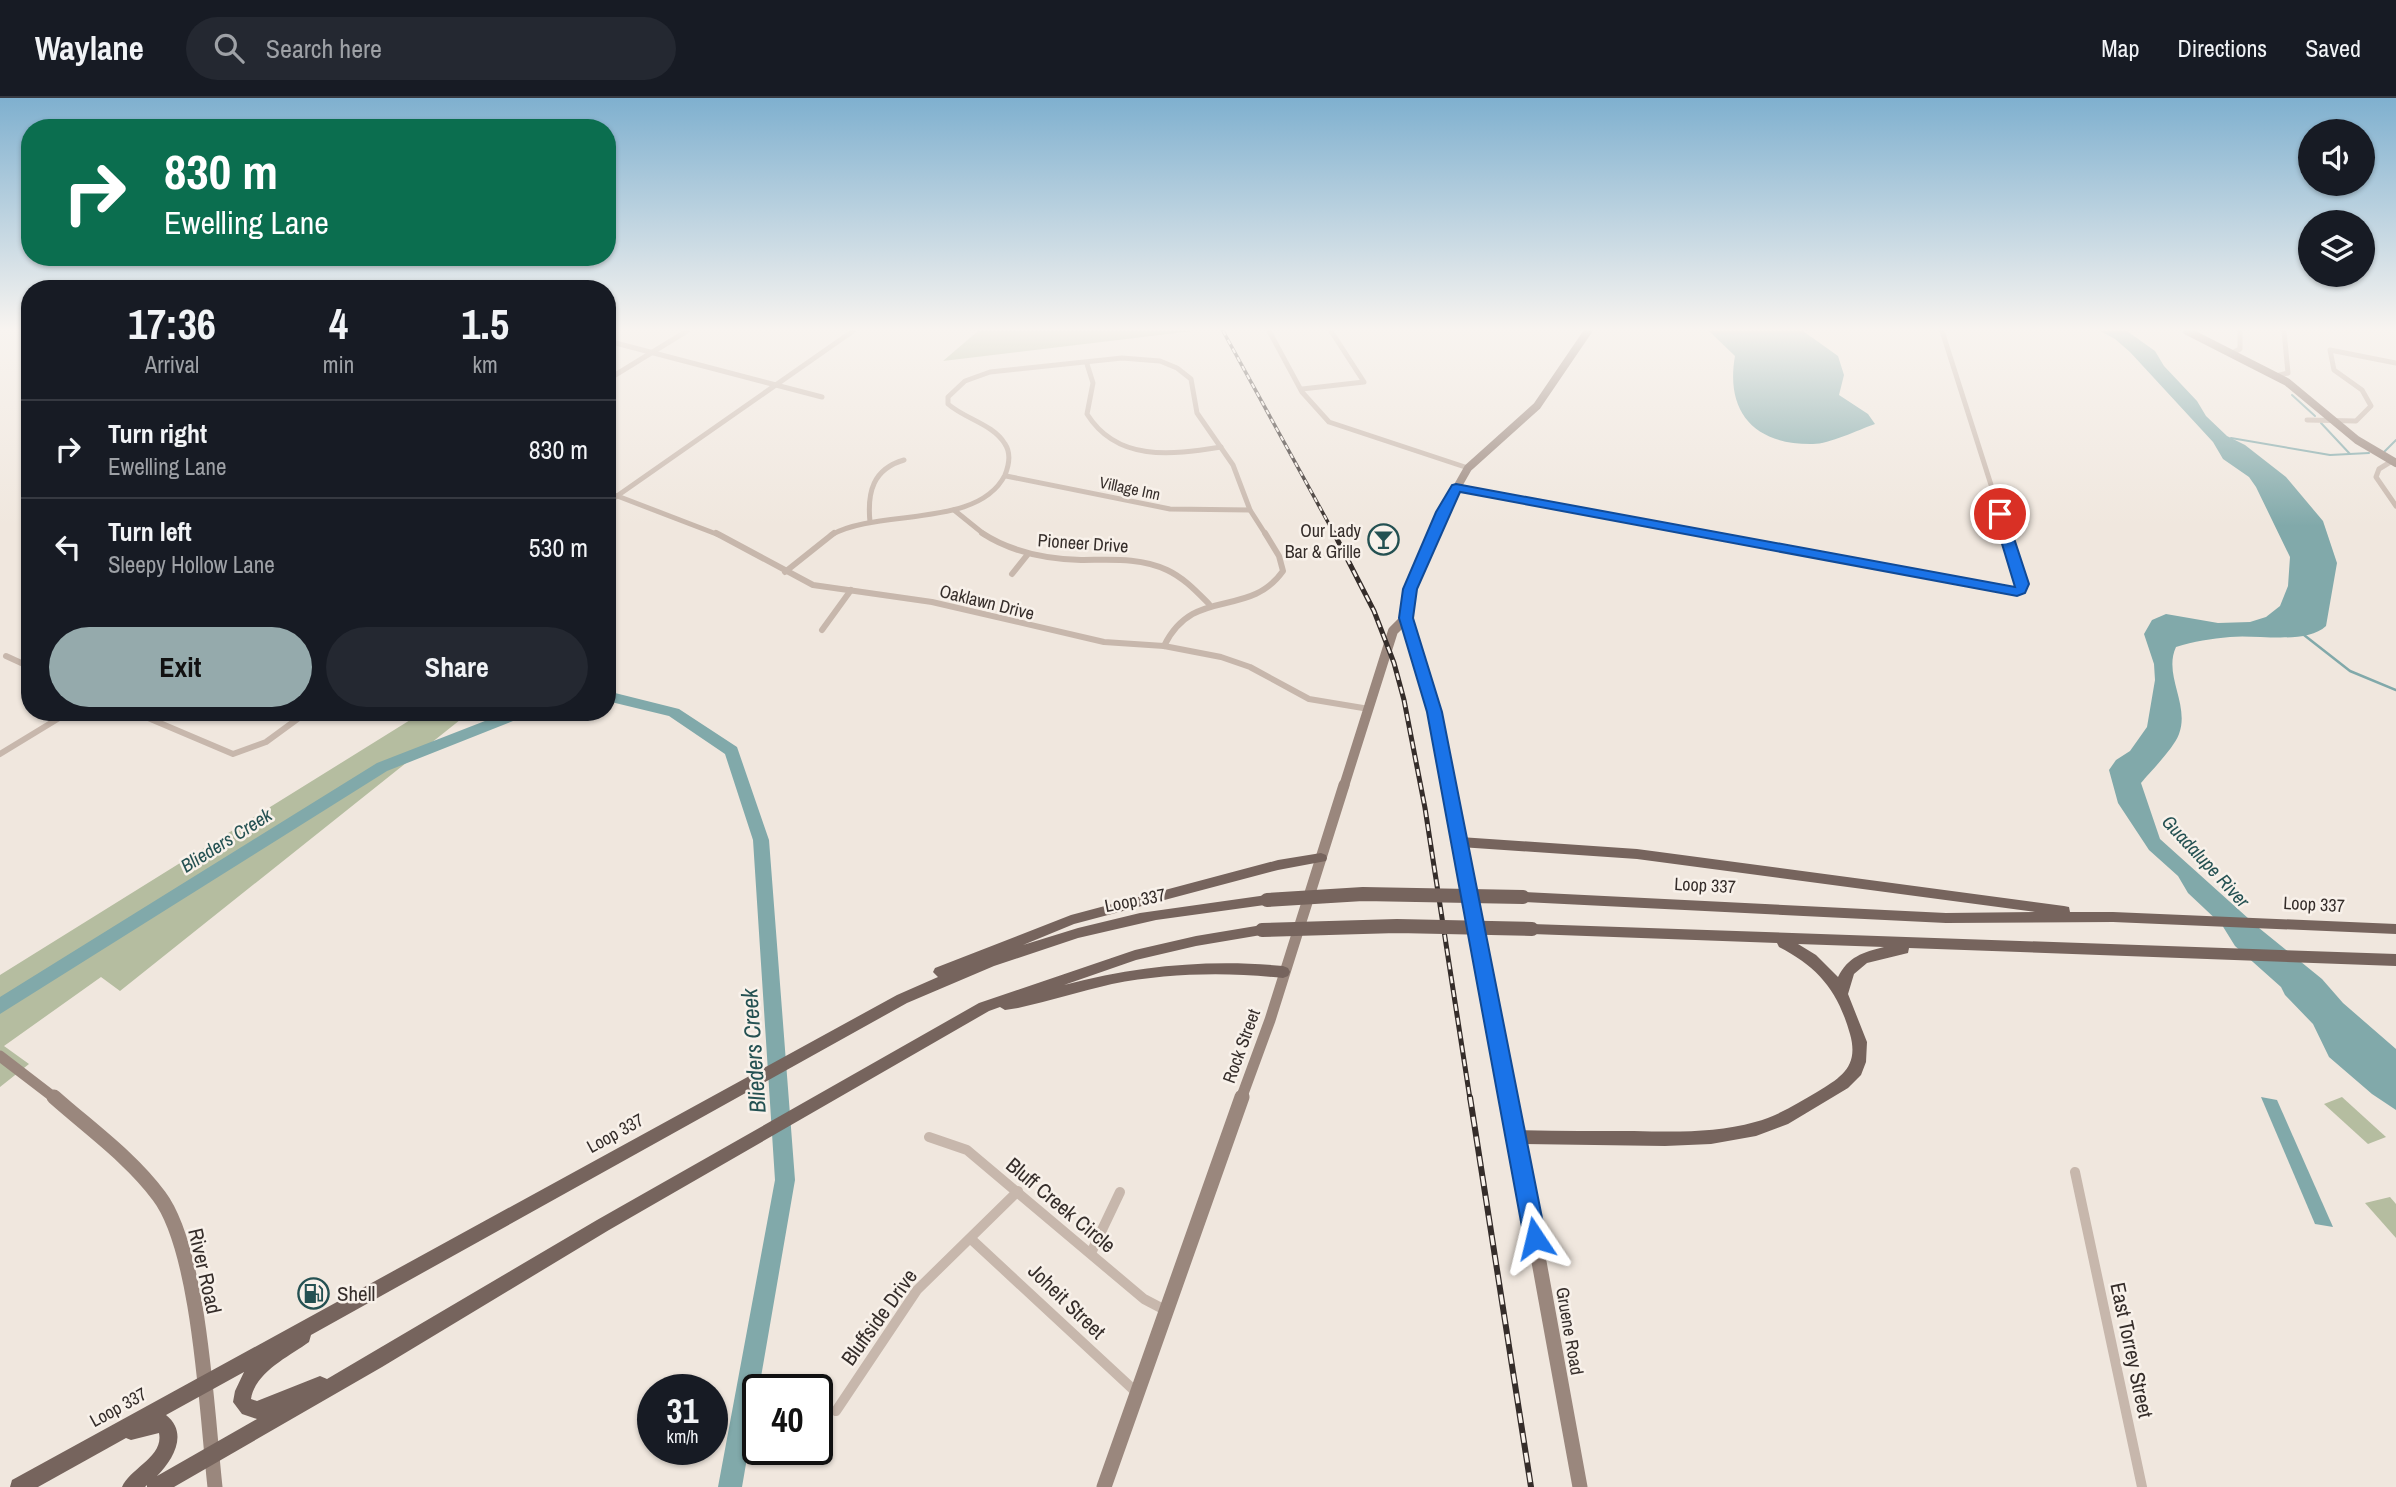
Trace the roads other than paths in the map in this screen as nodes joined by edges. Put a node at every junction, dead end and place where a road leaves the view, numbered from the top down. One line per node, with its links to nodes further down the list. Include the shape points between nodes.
1 (761, 396): 21 (street)
2 (818, 396): 11 (street)
3 (949, 396): 18 (street, via 952,408 1007,445)
4 (1091, 396): 14 (street, via 1087,414 1096,429 1129,447 1180,453)
5 (1195, 396): 14 (street, via 1197,413)
6 (1306, 396): 17 (street, via 1329,422)
7 (1544, 396): 17 (street, Gruene Road)
8 (1963, 396): 19 (street, via 2023,584 2017,592)
9 (2306, 396): 13 (street)
10 (2368, 396): 13 (street, via 2371,406 2356,421)
11 (822, 397)
12 (2307, 420): 13 (street)
13 (2334, 421): 16 (street)
14 (1221, 447): 27 (street, via 1236,471)
15 (904, 460): 28 (street, via 881,468 868,504)
16 (2394, 462): 22 (street, via 2379,469 2376,477)
17 (1468, 468): 19 (street, Gruene Road)
18 (1006, 476): 26 (street, via 988,494); 27 (street, Village Inn, via 1171,509)
19 (1456, 487): 34 (street, Gruene Road, via 1410,589)
20 (616, 494): 21 (street, Oaklawn Drive)
21 (619, 495): 24 (street); 30 (street, Oaklawn Drive, via 708,529)
22 (2386, 495): 23 (street); 25 (street)
23 (2396, 496)
24 (616, 497)
25 (2396, 506)
26 (954, 510): 28 (street); 29 (street, Pioneer Drive, via 992,541)
27 (1250, 510): 33 (street, via 1279,556 1283,571 1266,593)
28 (870, 522): 30 (street, via 834,533)
29 (1028, 554): 31 (street); 33 (street, Pioneer Drive, via 1154,564 1177,573)
30 (785, 572): 32 (street, Oaklawn Drive, via 813,585)
31 (1012, 574)
32 (851, 590): 35 (street); 36 (street, Oaklawn Drive, via 932,602 1104,642)
33 (1209, 604): 36 (street, via 1177,624)
34 (1406, 618): 39 (street, Rock Street, via 1393,631); 44 (street, Gruene Road, via 1435,712)
35 (822, 630)
36 (1164, 646): 39 (street, Oaklawn Drive, via 1241,664 1309,699)
37 (6, 656): 38 (street)
38 (21, 663)
39 (1368, 709): 45 (street, Rock Street)
40 (54, 721): 43 (street)
41 (154, 721): 42 (street, via 221,751 240,752 265,742)
42 (294, 721)
43 (0, 754)
44 (1460, 842): 46 (main road, via 1637,854); 57 (street, Gruene Road)
45 (1321, 858): 51 (street, Rock Street); 54 (main road, via 1114,908 1011,942 913,985)
46 (2113, 917): 47 (main road, Loop 337); 54 (main road, Loop 337, bridge, via 1946,918 1523,897 1329,893 1141,918 1001,957 902,999)
47 (2396, 929)
48 (1778, 939): 49 (main road); 52 (main road, via 1811,956); 53 (main road, bridge, via 1446,926 1262,930 1135,955)
49 (1926, 944): 50 (main road); 52 (main road, via 1856,962 1846,969)
50 (2392, 960)
51 (1283, 972): 53 (main road, via 1230,967 1172,970); 64 (street, Rock Street, via 1270,1020)
52 (1842, 991): 57 (main road, via 1858,1036 1857,1072 1787,1117 1757,1129 1694,1139)
53 (984, 1007): 65 (main road)
54 (834, 1035): 63 (main road, Loop 337)
55 (0, 1056): 66 (street, River Road, via 32,1077 138,1171 160,1198 184,1256)
56 (929, 1137): 59 (street, Bluff Creek Circle, via 967,1150)
57 (1517, 1138): 76 (street, Gruene Road)
58 (2076, 1172): 77 (street, East Torrey Street)
59 (1018, 1191): 61 (street, Bluffside Drive); 62 (street, Bluff Creek Circle)
60 (1120, 1192): 62 (street)
61 (971, 1240): 67 (street, Joheit Street); 68 (street, Bluffside Drive, via 917,1290)
62 (1091, 1253): 64 (street, Bluff Creek Circle, via 1144,1299)
63 (340, 1308): 65 (main road, via 257,1370 245,1383 242,1402 257,1410); 66 (main road, Loop 337)
64 (1165, 1310): 67 (street, Rock Street)
65 (376, 1361): 70 (main road)
66 (203, 1384): 69 (main road, Loop 337); 70 (street, River Road)
67 (1136, 1392): 75 (street, Rock Street)
68 (836, 1411)
69 (101, 1441): 71 (main road, Loop 337); 72 (main road, via 152,1423 163,1423 169,1429 162,1456)
70 (212, 1454): 73 (main road); 74 (street, River Road)
71 (19, 1487)
72 (131, 1487)
73 (156, 1487)
74 (215, 1487)
75 (1104, 1487)
76 (1580, 1487)
77 (2142, 1487)

